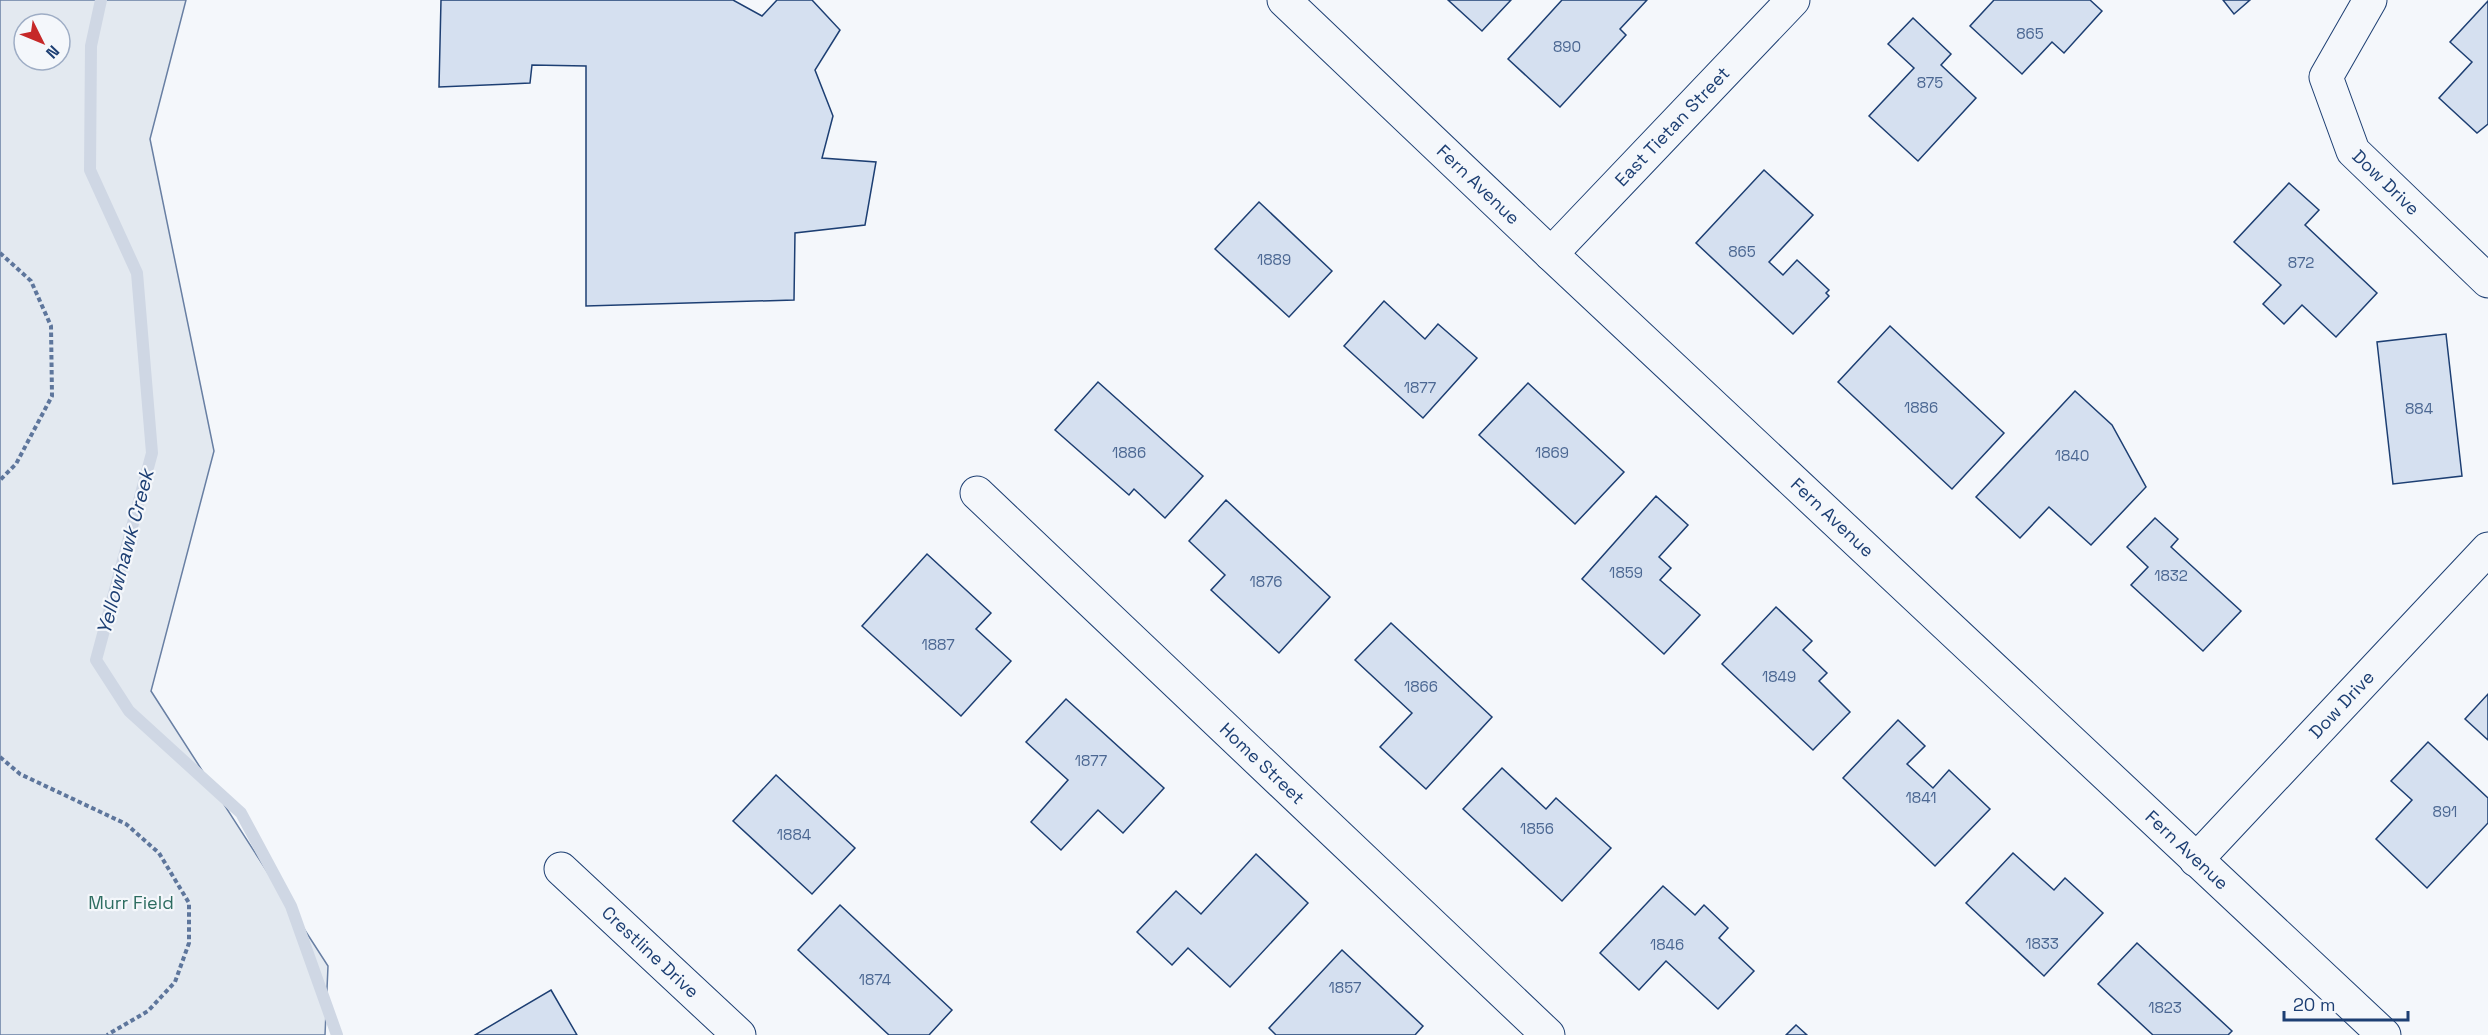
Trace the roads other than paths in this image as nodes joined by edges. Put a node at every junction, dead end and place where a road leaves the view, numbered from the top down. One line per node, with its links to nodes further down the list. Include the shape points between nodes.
1 (1284, 0): 4 (main road, Fern Avenue)
2 (1793, 0): 4 (main road, East Tietan Street)
3 (2370, 0): 5 (main road, Dow Drive, via 2326,77 2353,151)
4 (1551, 254): 8 (main road, Fern Avenue)
5 (2488, 281)
6 (977, 493): 11 (main road, Home Street)
7 (2488, 549): 8 (main road, Dow Drive)
8 (2196, 860): 12 (main road, Fern Avenue)
9 (561, 869): 10 (main road, Crestline Drive)
10 (739, 1035)
11 (1548, 1035)
12 (2384, 1035)

